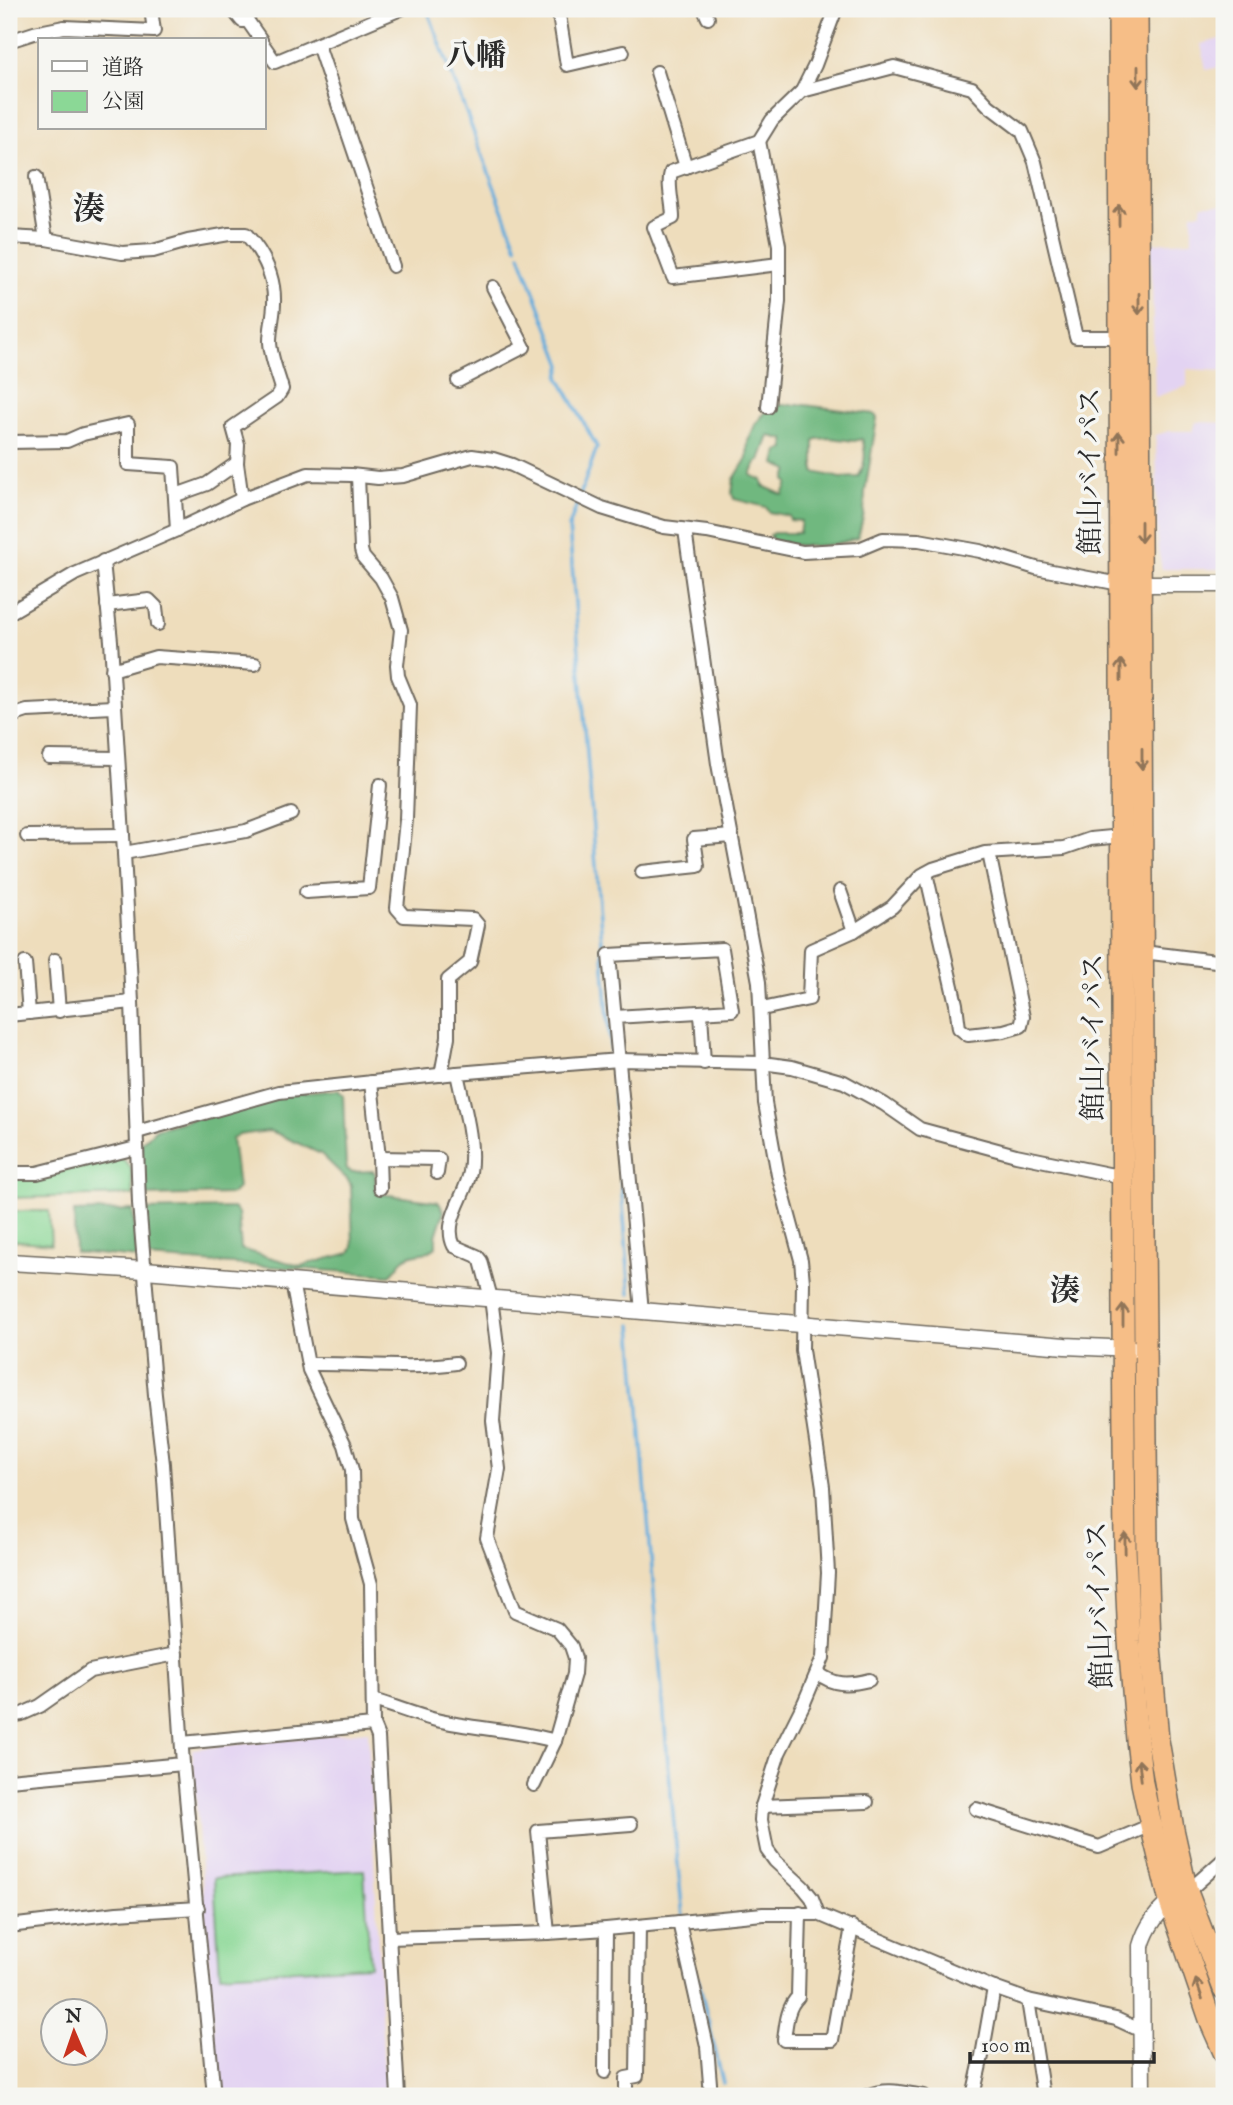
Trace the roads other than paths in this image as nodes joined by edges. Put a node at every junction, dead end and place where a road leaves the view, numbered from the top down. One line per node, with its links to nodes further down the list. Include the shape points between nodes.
1 (151, 9): 9 (street, via 154,31 64,27)
2 (232, 9): 8 (street)
3 (401, 9): 10 (street)
4 (558, 9): 12 (street, via 567,65)
5 (836, 9): 14 (street)
6 (1119, 9): 23 (highway, 館山バイパス, one-way to 6)
7 (1137, 9): 34 (highway, 館山バイパス, one-way to 34)
8 (260, 38)
9 (9, 41)
10 (318, 45): 11 (street, via 275,62); 21 (street)
11 (266, 49)
12 (623, 52)
13 (657, 72): 16 (street)
14 (802, 91): 15 (street, via 772,120); 23 (street, via 894,67 972,88 1022,131 1035,162 1076,337)
15 (759, 141): 16 (street); 20 (street)
16 (685, 167): 20 (street, via 671,172 669,178 673,218 653,227 673,277)
17 (36, 177): 19 (street)
18 (9, 237): 19 (street)
19 (46, 239): 27 (street, via 122,253 246,234 257,246 271,282 270,343 282,389 233,427)
20 (779, 264): 25 (street)
21 (393, 266)
22 (493, 288): 24 (street, via 524,347)
23 (1119, 337): 35 (highway, 館山バイパス, one-way to 23)
24 (458, 381)
25 (768, 407)
26 (9, 442): 29 (street, via 67,441 128,424 128,464 173,467)
27 (237, 463): 29 (street, via 206,484); 30 (street)
28 (358, 476): 30 (street, via 308,474); 32 (street, via 403,476 472,456 503,462 622,516); 74 (street, via 361,550 392,598 401,630 398,677 410,705 397,908 404,916 473,919 478,925 470,962 448,980 448,1037)
29 (176, 495): 31 (street)
30 (242, 499): 31 (street)
31 (177, 530): 33 (street)
32 (685, 530): 35 (street, via 803,552 859,550 883,539 919,540); 50 (street)
33 (103, 561): 37 (street); 38 (street)
34 (1142, 583): 35 (street); 36 (street); 59 (highway, 館山バイパス, one-way to 59)
35 (1120, 584): 51 (highway, 館山バイパス, one-way to 35)
36 (1224, 584)
37 (107, 605): 39 (street, via 149,600 156,607); 41 (street)
38 (9, 612)
39 (158, 624)
40 (255, 664): 41 (street, via 156,657)
41 (112, 670): 42 (street)
42 (114, 707): 43 (street, via 27,711); 45 (street)
43 (9, 717)
44 (49, 757): 45 (street)
45 (117, 758): 48 (street)
46 (380, 785): 57 (street, via 369,888)
47 (291, 814): 52 (street, via 246,831)
48 (123, 835): 49 (street); 52 (street)
49 (27, 836)
50 (732, 836): 54 (street, via 694,839 698,866); 64 (street)
51 (1122, 836): 53 (street, via 1090,839 1064,848); 81 (highway, 館山バイパス)
52 (124, 853): 63 (street)
53 (989, 853): 55 (street); 55 (street, via 1023,1017 1021,1026 968,1035 959,1028)
54 (642, 872)
55 (926, 873): 58 (street, via 892,907)
56 (840, 891): 58 (street)
57 (306, 892)
58 (854, 930): 64 (street, via 811,950 808,999)
59 (1143, 952): 61 (street); 89 (highway, 館山バイパス)
60 (55, 960): 65 (street)
61 (1224, 962)
62 (25, 963): 66 (street)
63 (132, 1002): 65 (street); 76 (street)
64 (762, 1009): 72 (street)
65 (59, 1010): 66 (street)
66 (29, 1013): 68 (street)
67 (701, 1013): 69 (street); 69 (street, via 732,1010 722,949 609,955); 71 (street)
68 (9, 1015)
69 (615, 1017): 70 (street)
70 (614, 1060): 71 (street); 73 (street); 87 (street)
71 (704, 1063): 72 (street)
72 (762, 1063): 81 (street, via 844,1082 920,1129); 88 (street, via 778,1175 801,1260)
73 (457, 1073): 74 (street); 86 (street, via 472,1157 452,1222 451,1241 481,1261)
74 (441, 1075): 75 (street)
75 (371, 1082): 76 (street, via 279,1092); 78 (street)
76 (137, 1132): 77 (street)
77 (136, 1148): 79 (street, via 37,1173); 84 (street)
78 (379, 1158): 80 (street, via 439,1159); 82 (street)
79 (9, 1173)
80 (437, 1173)
81 (1123, 1177): 89 (highway, 館山バイパス, one-way to 81)
82 (380, 1188)
83 (9, 1262): 84 (street)
84 (145, 1270): 85 (street); 92 (street)
85 (292, 1282): 86 (street); 91 (street)
86 (491, 1298): 87 (street); 98 (street, via 498,1353 493,1421 499,1469 487,1538 515,1611 557,1629 575,1658)
87 (642, 1311): 88 (street)
88 (802, 1324): 89 (street); 93 (street, via 823,1487 828,1573 825,1645)
89 (1134, 1350): 107 (highway, 館山バイパス, one-way to 89, via 1137,1740 1125,1549); 109 (highway, 館山バイパス, via 1150,1646)
90 (456, 1363): 91 (street)
91 (308, 1364): 95 (street, via 352,1470 353,1519 371,1584)
92 (176, 1654): 96 (street, via 90,1671 40,1706); 99 (street)
93 (818, 1673): 94 (street, via 841,1684); 104 (street, via 779,1753)
94 (869, 1680)
95 (373, 1700): 97 (street); 98 (street, via 435,1719)
96 (9, 1716)
97 (373, 1725): 99 (street); 119 (street, via 378,1737)
98 (555, 1741): 102 (street)
99 (182, 1743): 100 (street)
100 (183, 1764): 101 (street); 110 (street)
101 (9, 1780)
102 (534, 1785)
103 (867, 1802): 104 (street)
104 (762, 1806): 112 (street, via 767,1850 812,1898)
105 (976, 1809): 107 (street, via 1099,1847)
106 (631, 1825): 118 (street, via 538,1831)
107 (1151, 1825): 109 (highway, 館山バイパス)
108 (1222, 1861): 109 (street)
109 (1178, 1897): 121 (highway, 館山バイパス); 123 (street, via 1145,1930 1141,1945); 124 (highway, 館山バイパス, one-way to 109, via 1212,2025)
110 (198, 1908): 114 (street); 126 (street)
111 (800, 1913): 112 (street); 113 (street); 116 (street, via 798,1997 786,2022 784,2040 832,2040)
112 (818, 1914): 116 (street)
113 (682, 1922): 115 (street); 129 (street, via 707,2046)
114 (9, 1926)
115 (639, 1926): 117 (street); 128 (street, via 638,2076 626,2078)
116 (852, 1927): 120 (street)
117 (606, 1929): 118 (street); 125 (street)
118 (548, 1933): 119 (street)
119 (388, 1938): 127 (street)
120 (994, 1988): 122 (street); 132 (street)
121 (1224, 1989)
122 (1028, 2000): 123 (street, via 1116,2019); 133 (street)
123 (1142, 2031): 134 (street)
124 (1224, 2052)
125 (605, 2072)
126 (214, 2096)
127 (398, 2096)
128 (626, 2096)
129 (711, 2096)
130 (867, 2096): 131 (street, via 892,2091)
131 (924, 2096)
132 (973, 2096)
133 (1043, 2096)
134 (1142, 2096)

